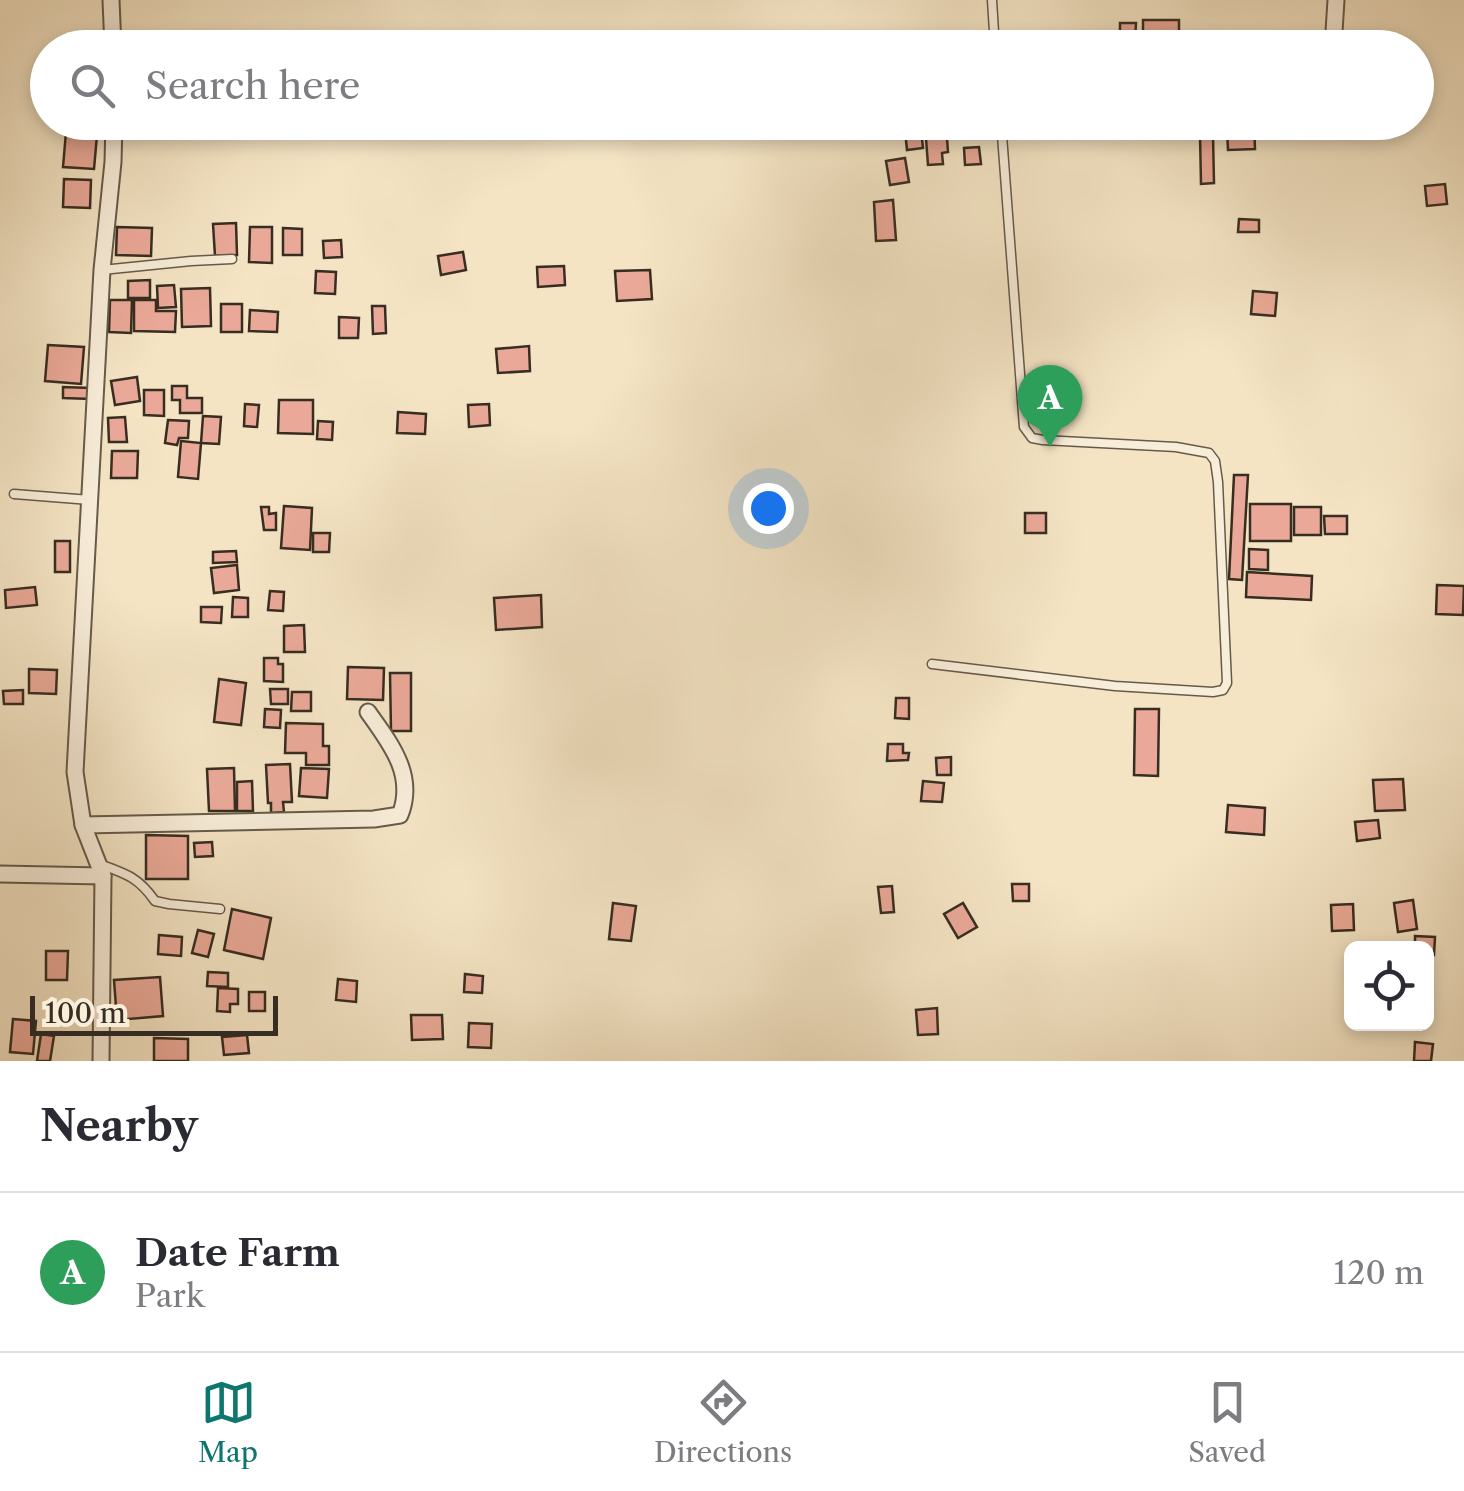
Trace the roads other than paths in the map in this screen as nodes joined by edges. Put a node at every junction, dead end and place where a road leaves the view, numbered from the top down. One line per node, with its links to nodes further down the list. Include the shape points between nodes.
1 (111, 0): 4 (street)
2 (992, 0): 5 (lane)
3 (1336, 0): 6 (street)
4 (112, 30)
5 (994, 30)
6 (1334, 30)
7 (114, 140): 10 (street)
8 (1002, 140): 13 (lane, via 1024,427 1043,440 1176,447 1209,453 1216,461 1227,683 1213,692 1174,690)
9 (232, 258): 10 (lane)
10 (102, 270): 12 (street)
11 (14, 494): 12 (lane)
12 (90, 500): 15 (street, via 75,772)
13 (932, 664)
14 (368, 712): 15 (street, via 399,758 406,802 400,815)
15 (83, 825): 16 (street)
16 (100, 870): 17 (street); 18 (lane, via 130,875 155,900); 19 (street)
17 (0, 874)
18 (220, 909)
19 (101, 1061)

